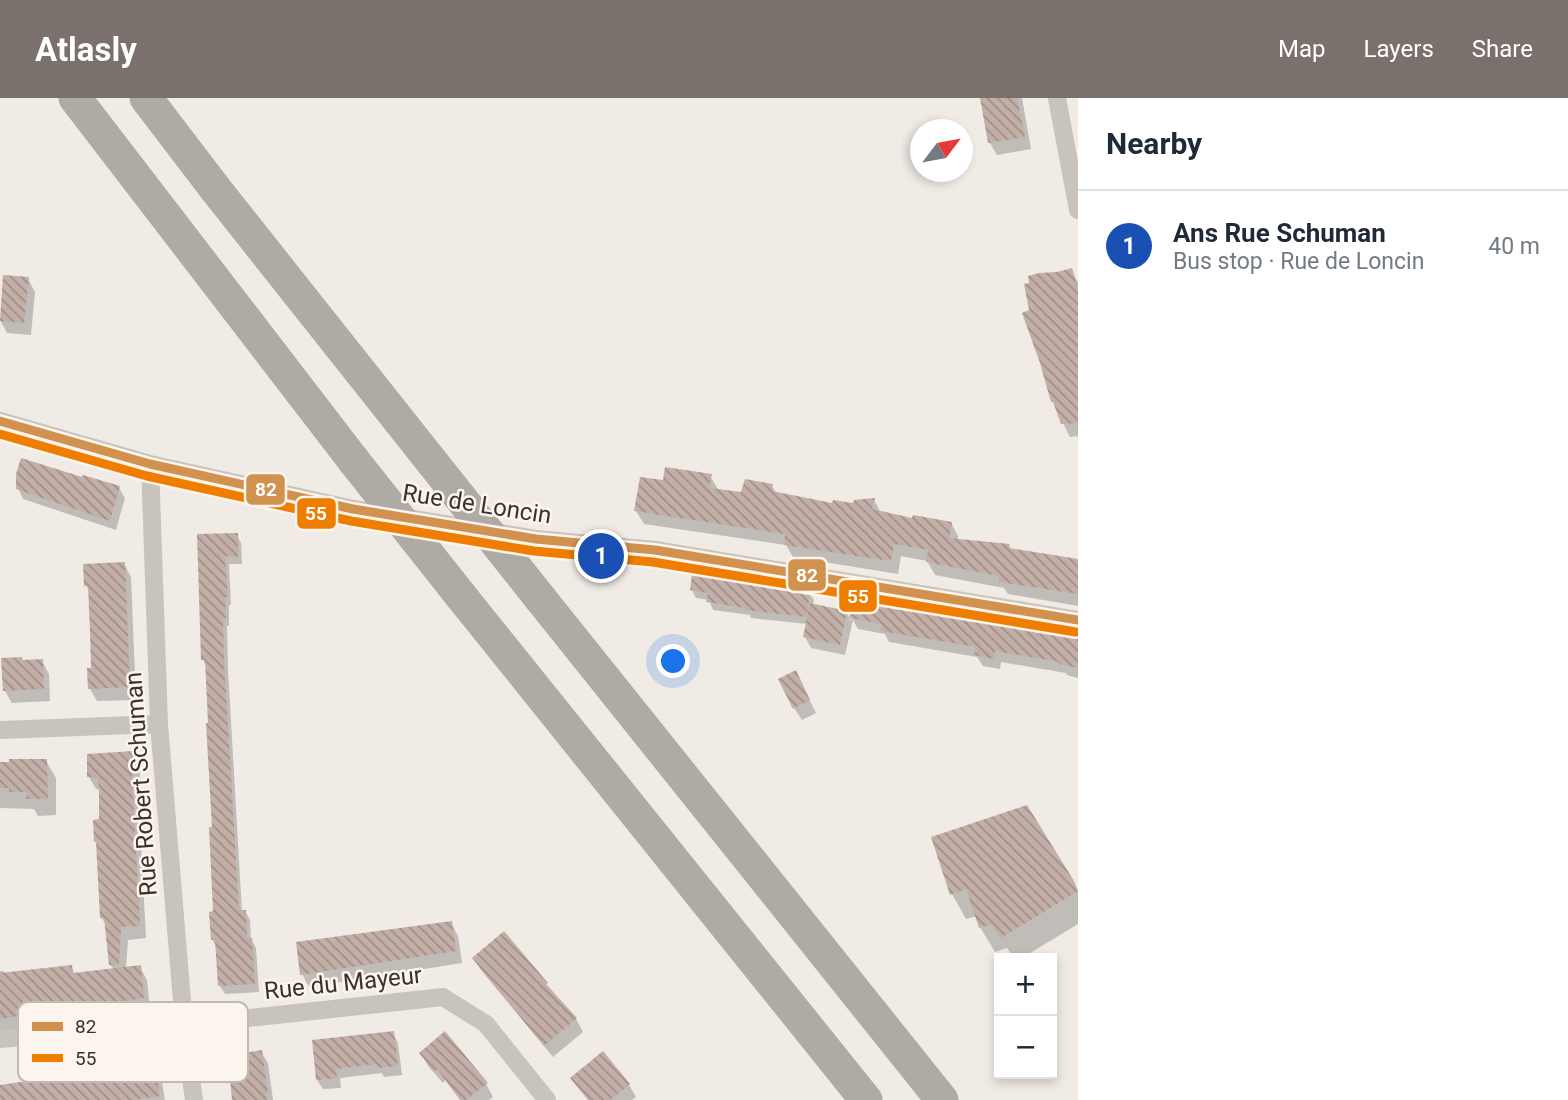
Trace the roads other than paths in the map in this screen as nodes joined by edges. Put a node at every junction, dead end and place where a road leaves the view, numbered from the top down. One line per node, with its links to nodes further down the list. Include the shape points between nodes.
1 (75, 98): 17 (highway, bridge, via 354,461)
2 (146, 98): 18 (highway, bridge)
3 (1057, 98): 4 (street)
4 (1078, 210)
5 (0, 421): 6 (street, Rue de Loncin)
6 (150, 464): 7 (street, Rue de Loncin, via 353,509 536,539 655,550); 8 (street, Rue Robert Schuman)
7 (1078, 620)
8 (159, 724): 9 (street); 10 (street, Rue Robert Schuman)
9 (0, 730)
10 (182, 1002)
11 (248, 1018): 16 (street, Rue du Mayeur, via 443,997 486,1024)
12 (18, 1038): 13 (street, Rue du Mayeur)
13 (0, 1039)
14 (192, 1082): 15 (street, Rue Robert Schuman)
15 (194, 1100)
16 (547, 1100)
17 (866, 1100)
18 (942, 1100)

